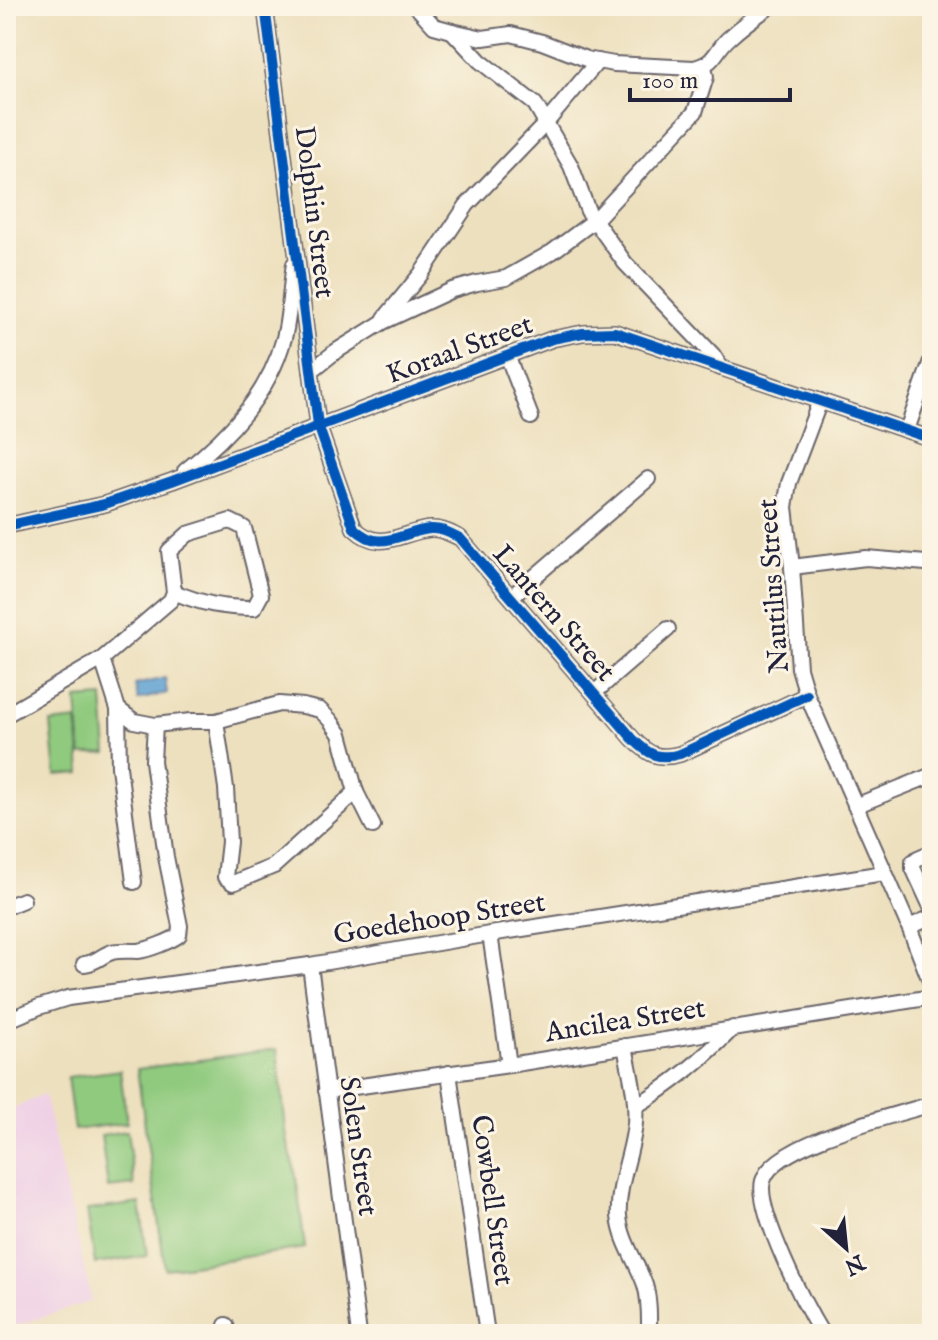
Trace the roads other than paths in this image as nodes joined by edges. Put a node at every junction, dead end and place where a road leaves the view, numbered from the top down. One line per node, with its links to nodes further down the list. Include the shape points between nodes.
1 (265, 6): 9 (street, Dolphin Street)
2 (416, 6): 4 (street, via 434,26)
3 (771, 6): 6 (street, via 727,40)
4 (452, 31): 5 (street, via 483,38 511,34); 7 (street, via 480,61 535,104)
5 (598, 61): 6 (street); 7 (street)
6 (704, 66): 8 (street, via 706,77 695,112)
7 (546, 123): 8 (street); 10 (street, via 467,205)
8 (595, 220): 10 (street, via 506,278 452,290); 13 (street, via 625,263)
9 (296, 244): 14 (street, Dolphin Street); 21 (street, via 285,335 271,371 251,407)
10 (383, 322): 14 (street)
11 (507, 355): 13 (street, Koraal Street, via 552,339 615,332); 16 (street); 17 (street, Koraal Street)
12 (932, 358): 18 (street)
13 (721, 368): 15 (street, Koraal Street)
14 (311, 371): 17 (street, Dolphin Street)
15 (820, 401): 18 (street, Koraal Street); 24 (street, Nautilus Street, via 789,483 785,507)
16 (531, 417)
17 (318, 425): 21 (street, Koraal Street); 26 (street, Lantern Street, via 354,528 363,537 388,541 444,530 460,538)
18 (907, 430): 19 (street, Koraal Street)
19 (932, 439)
20 (648, 479): 26 (street, Lantern Street)
21 (172, 481): 22 (street, Koraal Street, via 105,504)
22 (6, 526)
23 (932, 566): 24 (street, via 866,558)
24 (792, 567): 30 (street, Nautilus Street, via 799,668)
25 (174, 592): 25 (street, via 169,551 188,534 230,521 244,528 261,595 254,608 198,602); 28 (street)
26 (511, 597): 29 (street, Lantern Street)
27 (668, 629): 29 (street, Lantern Street)
28 (102, 659): 31 (street); 32 (street)
29 (594, 693): 30 (street, Lantern Street, via 644,750 669,757)
30 (807, 695): 37 (street, Nautilus Street)
31 (118, 709): 34 (street, via 134,721); 41 (street, via 119,767)
32 (6, 715)
33 (216, 721): 34 (street); 36 (street, via 279,704 320,710 340,734); 36 (street, via 226,788 228,881 274,866)
34 (155, 725): 48 (street, via 153,761 179,935)
35 (932, 775): 37 (street)
36 (356, 792): 38 (street)
37 (855, 806): 40 (street, Nautilus Street)
38 (373, 826)
39 (932, 852): 44 (street, via 913,862)
40 (884, 873): 46 (street, Nautilus Street); 47 (street, Goedehoop Street)
41 (134, 882)
42 (23, 900): 43 (street)
43 (6, 907)
44 (932, 909)
45 (932, 917): 46 (street)
46 (909, 927): 50 (street, Nautilus Street)
47 (490, 934): 49 (street, Goedehoop Street); 55 (street)
48 (84, 964)
49 (310, 965): 52 (street, Goedehoop Street, via 68,998); 57 (street, Solen Street)
50 (932, 986)
51 (932, 997): 53 (street, Ancilea Street)
52 (6, 1021)
53 (734, 1028): 54 (street, Ancilea Street); 59 (street)
54 (625, 1046): 55 (street, Ancilea Street); 59 (street)
55 (509, 1065): 56 (street, Ancilea Street)
56 (449, 1073): 57 (street, Ancilea Street); 61 (street, Cowbell Street)
57 (326, 1091): 60 (street, Solen Street)
58 (932, 1104): 63 (street, via 823,1137 790,1153 763,1180 762,1200 772,1230)
59 (636, 1106): 62 (street, via 619,1216 645,1286)
60 (359, 1334)
61 (487, 1334)
62 (649, 1334)
63 (822, 1334)

